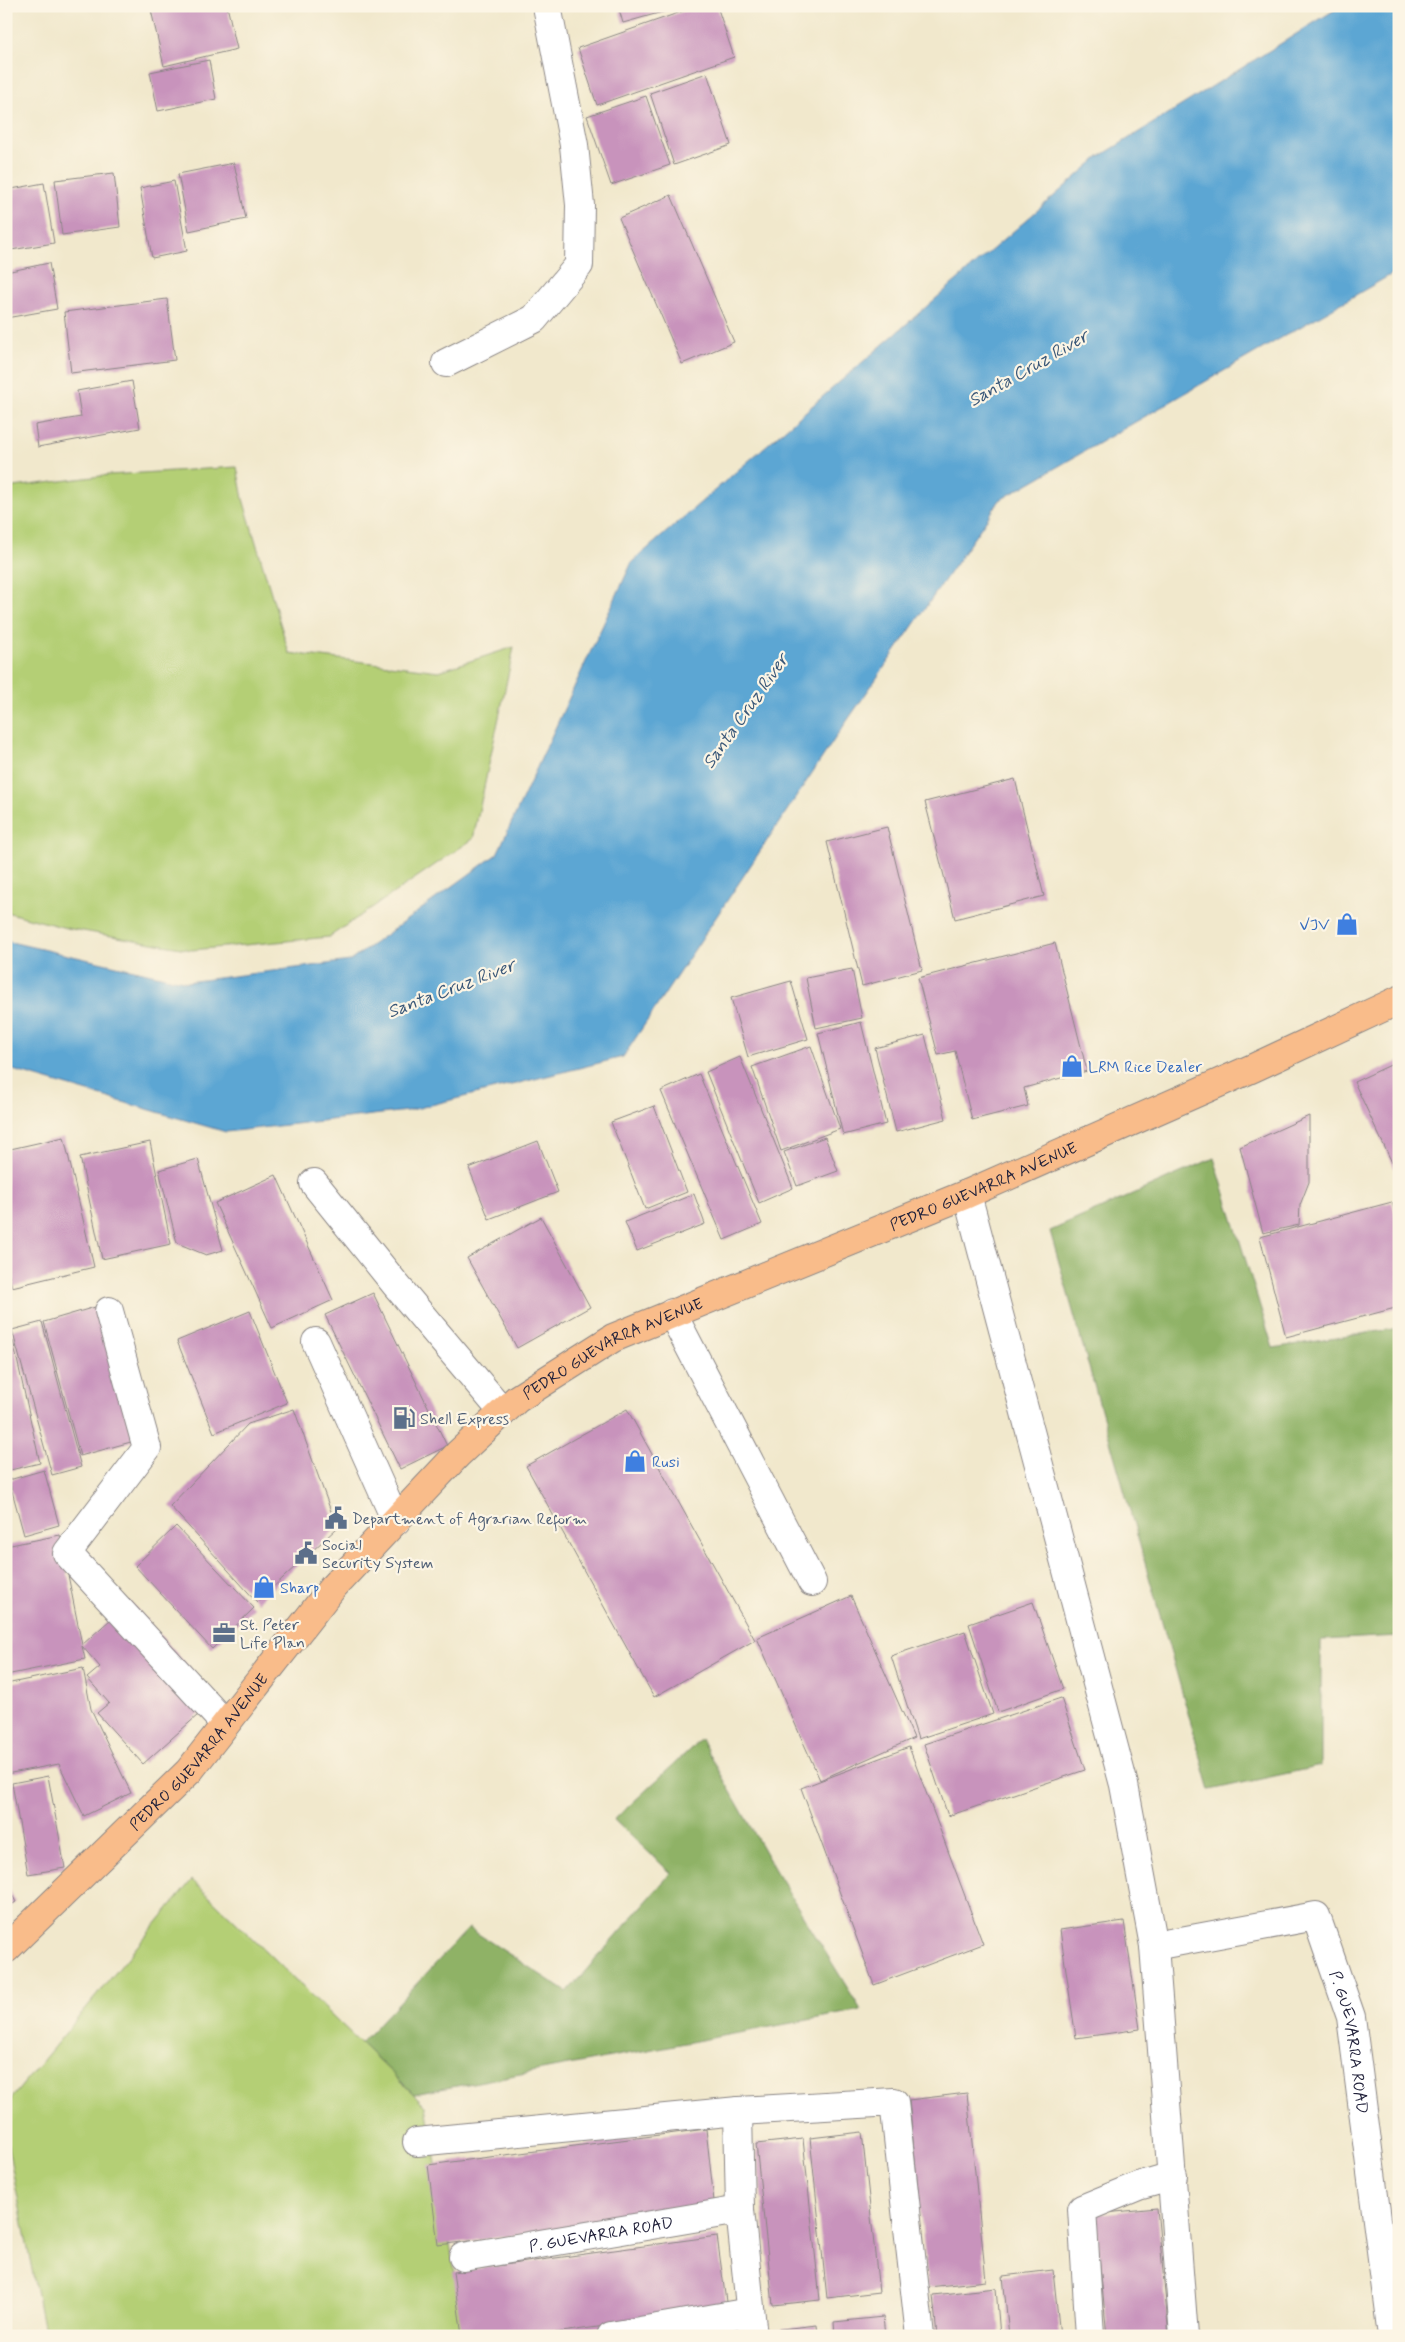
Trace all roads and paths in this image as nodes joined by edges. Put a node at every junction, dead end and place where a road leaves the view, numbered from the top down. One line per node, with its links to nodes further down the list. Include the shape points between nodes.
1 (547, 6): 2 (street, via 574,145 580,206 579,265 534,319)
2 (446, 363)
3 (1399, 1000): 5 (main road, PEDRO GUEVARRA AVENUE)
4 (314, 1183): 9 (street)
5 (967, 1194): 7 (main road, PEDRO GUEVARRA AVENUE); 13 (street, via 1124,1784)
6 (109, 1311): 12 (street, via 147,1448 66,1553)
7 (672, 1313): 9 (main road, PEDRO GUEVARRA AVENUE, via 613,1338 517,1398); 11 (street)
8 (316, 1342): 10 (street)
9 (503, 1412): 10 (main road, PEDRO GUEVARRA AVENUE, via 458,1454)
10 (396, 1521): 12 (main road, PEDRO GUEVARRA AVENUE, via 333,1587)
11 (812, 1582)
12 (224, 1724): 14 (main road, PEDRO GUEVARRA AVENUE, via 189,1771)
13 (1154, 1946): 17 (street); 25 (street, P. GUEVARRA ROAD, via 1316,1916 1351,2017)
14 (6, 1949)
15 (738, 2111): 16 (street); 18 (street); 22 (street, via 894,2102)
16 (417, 2142)
17 (1173, 2176): 23 (street, via 1138,2186 1082,2209); 24 (street)
18 (740, 2210): 19 (street, P. GUEVARRA ROAD); 20 (street)
19 (463, 2257)
20 (752, 2324): 21 (street)
21 (611, 2336)
22 (920, 2336)
23 (1090, 2336)
24 (1184, 2336)
25 (1392, 2336)

